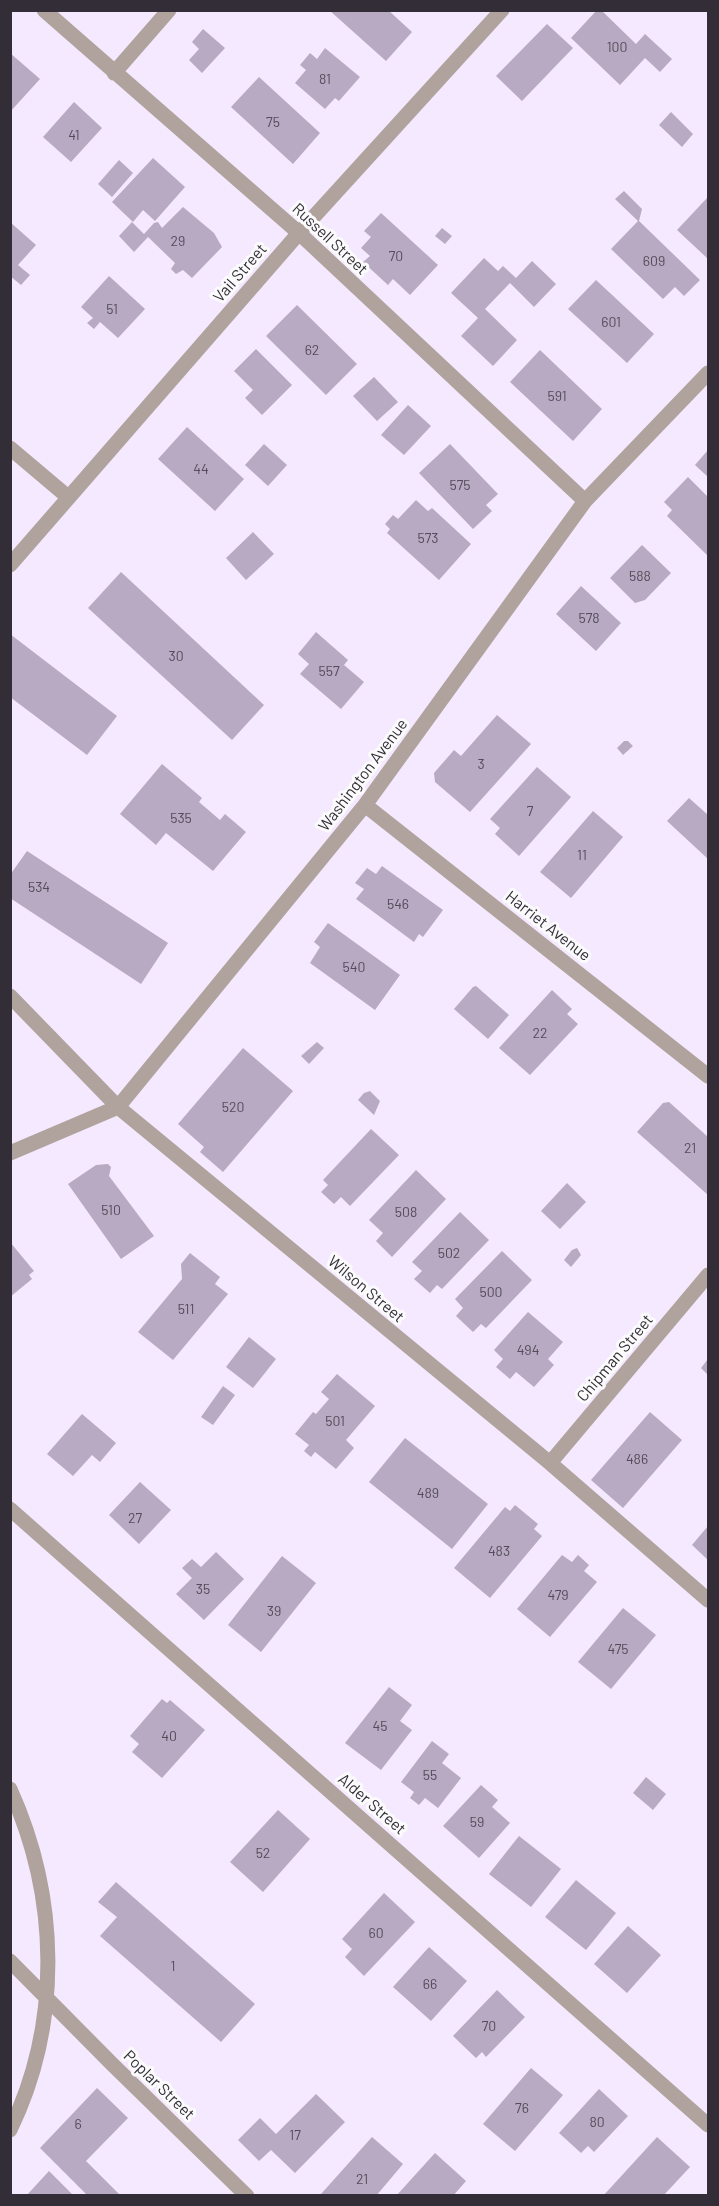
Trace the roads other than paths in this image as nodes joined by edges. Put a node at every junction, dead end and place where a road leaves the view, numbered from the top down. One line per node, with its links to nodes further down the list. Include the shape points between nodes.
1 (44, 10): 4 (street, Russell Street)
2 (169, 10): 4 (street)
3 (502, 10): 5 (street, Vail Street)
4 (114, 73): 5 (street, Russell Street)
5 (298, 233): 8 (street, Vail Street); 9 (street, Russell Street)
6 (708, 373): 9 (street, Washington Avenue)
7 (10, 448): 8 (street)
8 (68, 497): 10 (street, Vail Street)
9 (585, 501): 11 (street, Washington Avenue)
10 (10, 565)
11 (365, 805): 13 (street, Harriet Avenue); 14 (street, Washington Avenue)
12 (10, 996): 14 (street, Wilson Street)
13 (708, 1076)
14 (118, 1107): 15 (street, Washington Avenue); 17 (street, Wilson Street)
15 (10, 1153)
16 (708, 1275): 17 (street, Chipman Street)
17 (550, 1463): 19 (street, Wilson Street)
18 (10, 1509): 23 (street, Alder Street)
19 (708, 1600)
20 (10, 1789): 22 (street, via 28,1835 42,1895 48,1954)
21 (10, 1961): 22 (street, Poplar Street)
22 (47, 1998): 24 (street, via 36,2064); 25 (street, Poplar Street)
23 (708, 2125)
24 (10, 2130)
25 (247, 2196)

